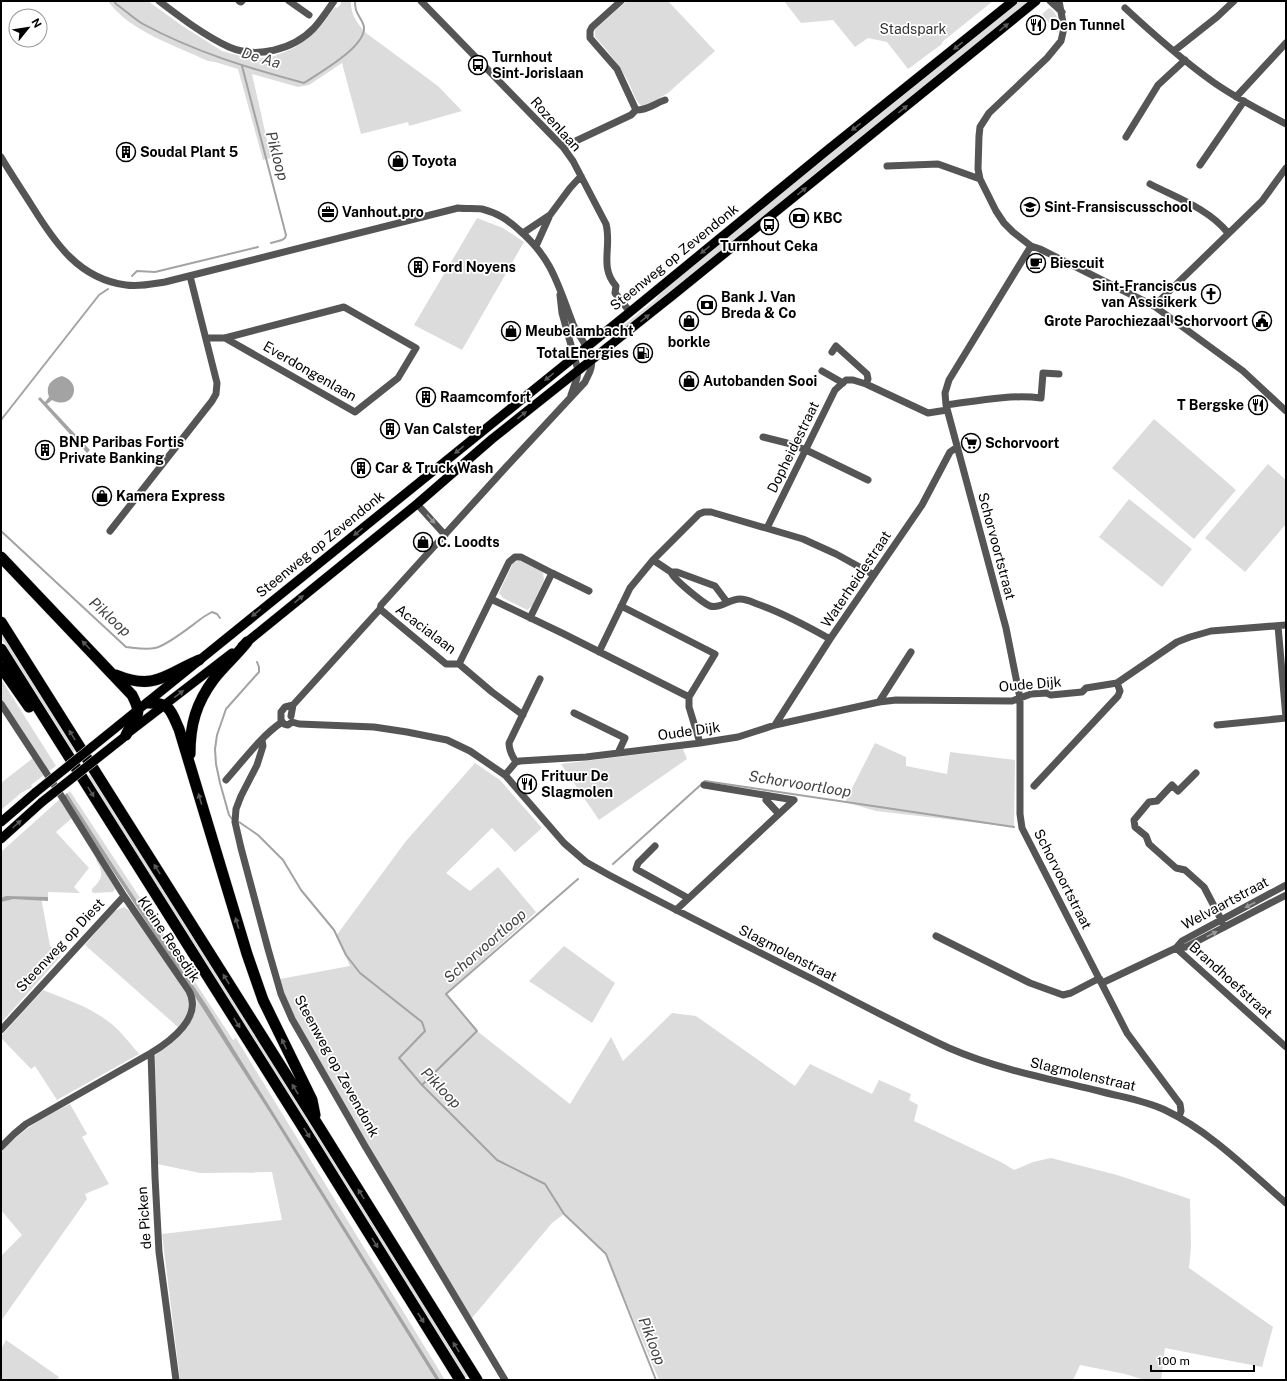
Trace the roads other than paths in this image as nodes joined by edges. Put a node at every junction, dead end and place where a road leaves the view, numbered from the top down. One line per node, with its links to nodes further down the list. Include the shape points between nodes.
1 (159, 1): 3 (street, via 190,24 229,47 251,52 287,46 303,37 314,28)
2 (289, 1): 13 (street)
3 (334, 1)
4 (421, 1): 23 (street, Rozenlaan)
5 (621, 1): 20 (street, via 592,26 590,38 616,69)
6 (1013, 1): 39 (main road, Steenweg op Zevendonk, one-way to 39)
7 (1036, 1): 45 (main road, Steenweg op Zevendonk, one-way to 7, via 697,277)
8 (1050, 1): 12 (street)
9 (1059, 1): 12 (street)
10 (1234, 1): 15 (street)
11 (1125, 8): 15 (street)
12 (1062, 13): 29 (street, via 1063,37 1054,51 984,120 980,127)
13 (309, 15)
14 (1286, 43): 17 (street)
15 (1174, 51): 16 (street)
16 (1185, 60): 17 (street); 22 (street, via 1158,86)
17 (1236, 96): 19 (street)
18 (665, 100): 20 (street, via 648,109)
19 (1244, 101): 21 (street); 25 (street)
20 (636, 110): 23 (street, via 631,115)
21 (1286, 124)
22 (1126, 137)
23 (563, 147): 28 (street, Rozenlaan)
24 (1, 157): 36 (street, via 47,230 78,265 110,282 126,285 146,286)
25 (1200, 165)
26 (887, 166): 29 (street, via 938,164)
27 (1285, 170): 33 (street, via 1262,201)
28 (581, 176): 31 (street); 39 (street, Rozenlaan, via 606,224 607,269 610,279 616,286 615,293)
29 (980, 179): 35 (street, via 1004,223)
30 (1150, 184): 33 (street, via 1206,213 1220,223)
31 (550, 215): 32 (street); 34 (street)
32 (523, 233): 34 (street); 36 (street, via 504,217 482,209 458,208)
33 (1228, 233): 38 (street)
34 (536, 246): 37 (street, via 548,262)
35 (1031, 246): 38 (street); 52 (street, Schorvoortstraat, via 950,380 945,393)
36 (190, 276): 40 (street)
37 (559, 285): 42 (street, via 576,331); 44 (street, via 562,313)
38 (1154, 306): 53 (street, via 1243,371)
39 (630, 312): 42 (main road, Steenweg op Zevendonk)
40 (206, 338): 41 (street, Everdongenlaan); 60 (street, via 218,383 216,394)
41 (225, 338): 41 (street, Everdongenlaan, via 344,307 416,348 398,378 355,412)
42 (586, 346): 44 (main road, Steenweg op Zevendonk); 45 (street)
43 (832, 352): 50 (street, via 836,346 866,374)
44 (574, 357): 46 (street); 81 (main road, Steenweg op Zevendonk, one-way to 81)
45 (592, 359): 46 (main road, Steenweg op Zevendonk); 51 (street, via 592,367 585,382)
46 (578, 370): 51 (street); 58 (main road, Steenweg op Zevendonk, one-way to 46)
47 (822, 371): 49 (street)
48 (1059, 374): 52 (street, via 1043,373 1041,398 1002,398)
49 (845, 382): 50 (street, via 853,380); 56 (street, Dopheidestraat, via 835,390)
50 (866, 384): 52 (street, via 928,413)
51 (569, 399): 61 (street)
52 (946, 408): 55 (street, Schorvoortstraat)
53 (1286, 411)
54 (763, 437): 56 (street)
55 (957, 447): 66 (street, Waterheidestraat, via 950,452 922,505); 88 (street, Schorvoortstraat, via 1006,628)
56 (806, 450): 57 (street); 59 (street, Dopheidestraat)
57 (868, 480)
58 (417, 504): 61 (street, one-way to 61); 77 (main road, Steenweg op Zevendonk, one-way to 58)
59 (767, 528): 63 (street, via 704,512); 66 (street, via 816,544)
60 (110, 531)
61 (445, 535): 71 (street)
62 (1, 557): 84 (highway, one-way to 62)
63 (653, 560): 65 (street); 70 (street, via 630,588)
64 (552, 572): 67 (street, Acacialaan); 68 (street, Acacialaan, via 521,557 515,557 509,562); 72 (street)
65 (671, 572): 69 (street, via 715,586); 69 (street, via 679,582 709,605 719,606)
66 (874, 575): 76 (street, Waterheidestraat)
67 (589, 591)
68 (491, 599): 72 (street); 82 (street, Acacialaan)
69 (727, 602): 76 (street, via 746,600 776,611)
70 (621, 606): 79 (street); 87 (street, via 715,654)
71 (380, 609): 82 (street, Acacialaan, via 446,664); 93 (street)
72 (530, 618): 79 (street)
73 (1, 622): 133 (highway, one-way to 73)
74 (1286, 625): 75 (street, Oude Dijk)
75 (1278, 626): 86 (street, Oude Dijk, via 1211,631 1190,637 1177,642); 97 (street)
76 (830, 639): 100 (street, Waterheidestraat)
77 (247, 642): 92 (main road, Steenweg op Zevendonk, one-way to 77); 108 (highway, via 214,679 201,700 192,726)
78 (1, 649): 102 (highway)
79 (599, 652): 87 (street)
80 (911, 652): 89 (street)
81 (199, 660): 84 (highway, via 165,677 148,681 132,681); 90 (main road, Steenweg op Zevendonk)
82 (459, 664): 96 (street, Acacialaan)
83 (1, 666): 102 (highway, via 31,709)
84 (113, 674): 94 (highway, via 132,695)
85 (540, 679): 96 (street)
86 (1117, 683): 88 (street, Oude Dijk, via 1086,688 1082,692 1031,694); 113 (street, via 1120,691 1118,696)
87 (689, 697): 105 (street, via 689,707)
88 (1020, 698): 89 (street, Oude Dijk, via 1012,701); 128 (street, Schorvoortstraat, via 1022,828)
89 (879, 702): 100 (street, Oude Dijk)
90 (148, 703): 92 (highway); 94 (main road, Steenweg op Zevendonk)
91 (1, 704): 121 (street, Kleine Reesdijk)
92 (165, 704): 103 (main road, Steenweg op Zevendonk); 108 (highway, via 171,710 179,729)
93 (293, 705): 98 (street); 99 (street, via 285,707 281,712)
94 (139, 710): 103 (highway, via 138,716); 116 (main road, Steenweg op Zevendonk, bridge)
95 (574, 713): 106 (street, via 626,738)
96 (523, 715): 107 (street, via 509,743)
97 (1286, 718): 101 (street)
98 (291, 719): 99 (street, via 286,715); 110 (street, Slagmolenstraat, via 299,724 374,727 448,740 470,751)
99 (282, 720): 104 (street)
100 (774, 725): 105 (street, Oude Dijk, via 738,737)
101 (1217, 725)
102 (55, 735): 137 (highway, one-way to 137)
103 (124, 736): 117 (main road, Steenweg op Zevendonk, one-way to 103, bridge, via 42,802)
104 (262, 740): 111 (street); 139 (street, Steenweg op Zevendonk, via 263,746 257,765 236,809 235,822 281,994 292,1020 361,1139)
105 (700, 743): 106 (street, Oude Dijk)
106 (618, 753): 107 (street, Oude Dijk, via 586,758)
107 (516, 762): 110 (street)
108 (190, 765): 133 (highway, one-way to 108, via 312,1100 263,1000 246,954)
109 (1196, 773): 124 (street, via 1178,791 1172,785 1157,801 1149,802 1134,820 1134,824 1146,836 1149,844 1176,868 1185,870 1204,887)
110 (505, 775): 123 (street, Slagmolenstraat, via 564,842 586,862)
111 (226, 780)
112 (704, 785): 115 (street, via 794,800)
113 (1034, 786)
114 (766, 800): 115 (street)
115 (780, 814): 122 (street)
116 (1, 822)
117 (1, 839)
118 (655, 846): 122 (street, via 638,863 636,869)
119 (1285, 887): 124 (street, Welvaartstraat, one-way to 124)
120 (1286, 895): 125 (street, Welvaartstraat)
121 (124, 896): 129 (street, Steenweg op Diest); 131 (street, Kleine Reesdijk, via 192,1001 192,1013 178,1032)
122 (688, 898): 123 (street)
123 (676, 910): 132 (street, Slagmolenstraat, via 956,1050 1026,1074 1140,1101)
124 (1222, 920): 125 (street); 127 (street, Welvaartstraat, via 1182,941)
125 (1225, 927): 127 (street, Welvaartstraat, one-way to 125, via 1186,947)
126 (936, 936): 128 (street, Welvaartstraat, via 1025,981 1063,995 1096,980)
127 (1176, 948): 128 (street, Welvaartstraat); 130 (street, Brandhoefstraat)
128 (1101, 981): 132 (street, Schorvoortstraat, via 1127,1033 1180,1104 1181,1111)
129 (1, 1030)
130 (1286, 1047)
131 (151, 1053): 134 (street, Kleine Reesdijk, via 26,1124); 136 (street, de Picken, via 159,1252)
132 (1178, 1117): 135 (street, Slagmolenstraat, via 1210,1138)
133 (316, 1122): 138 (highway, one-way to 133)
134 (1, 1147)
135 (1286, 1203)
136 (176, 1380)
137 (460, 1380)
138 (476, 1380)
139 (505, 1380)

